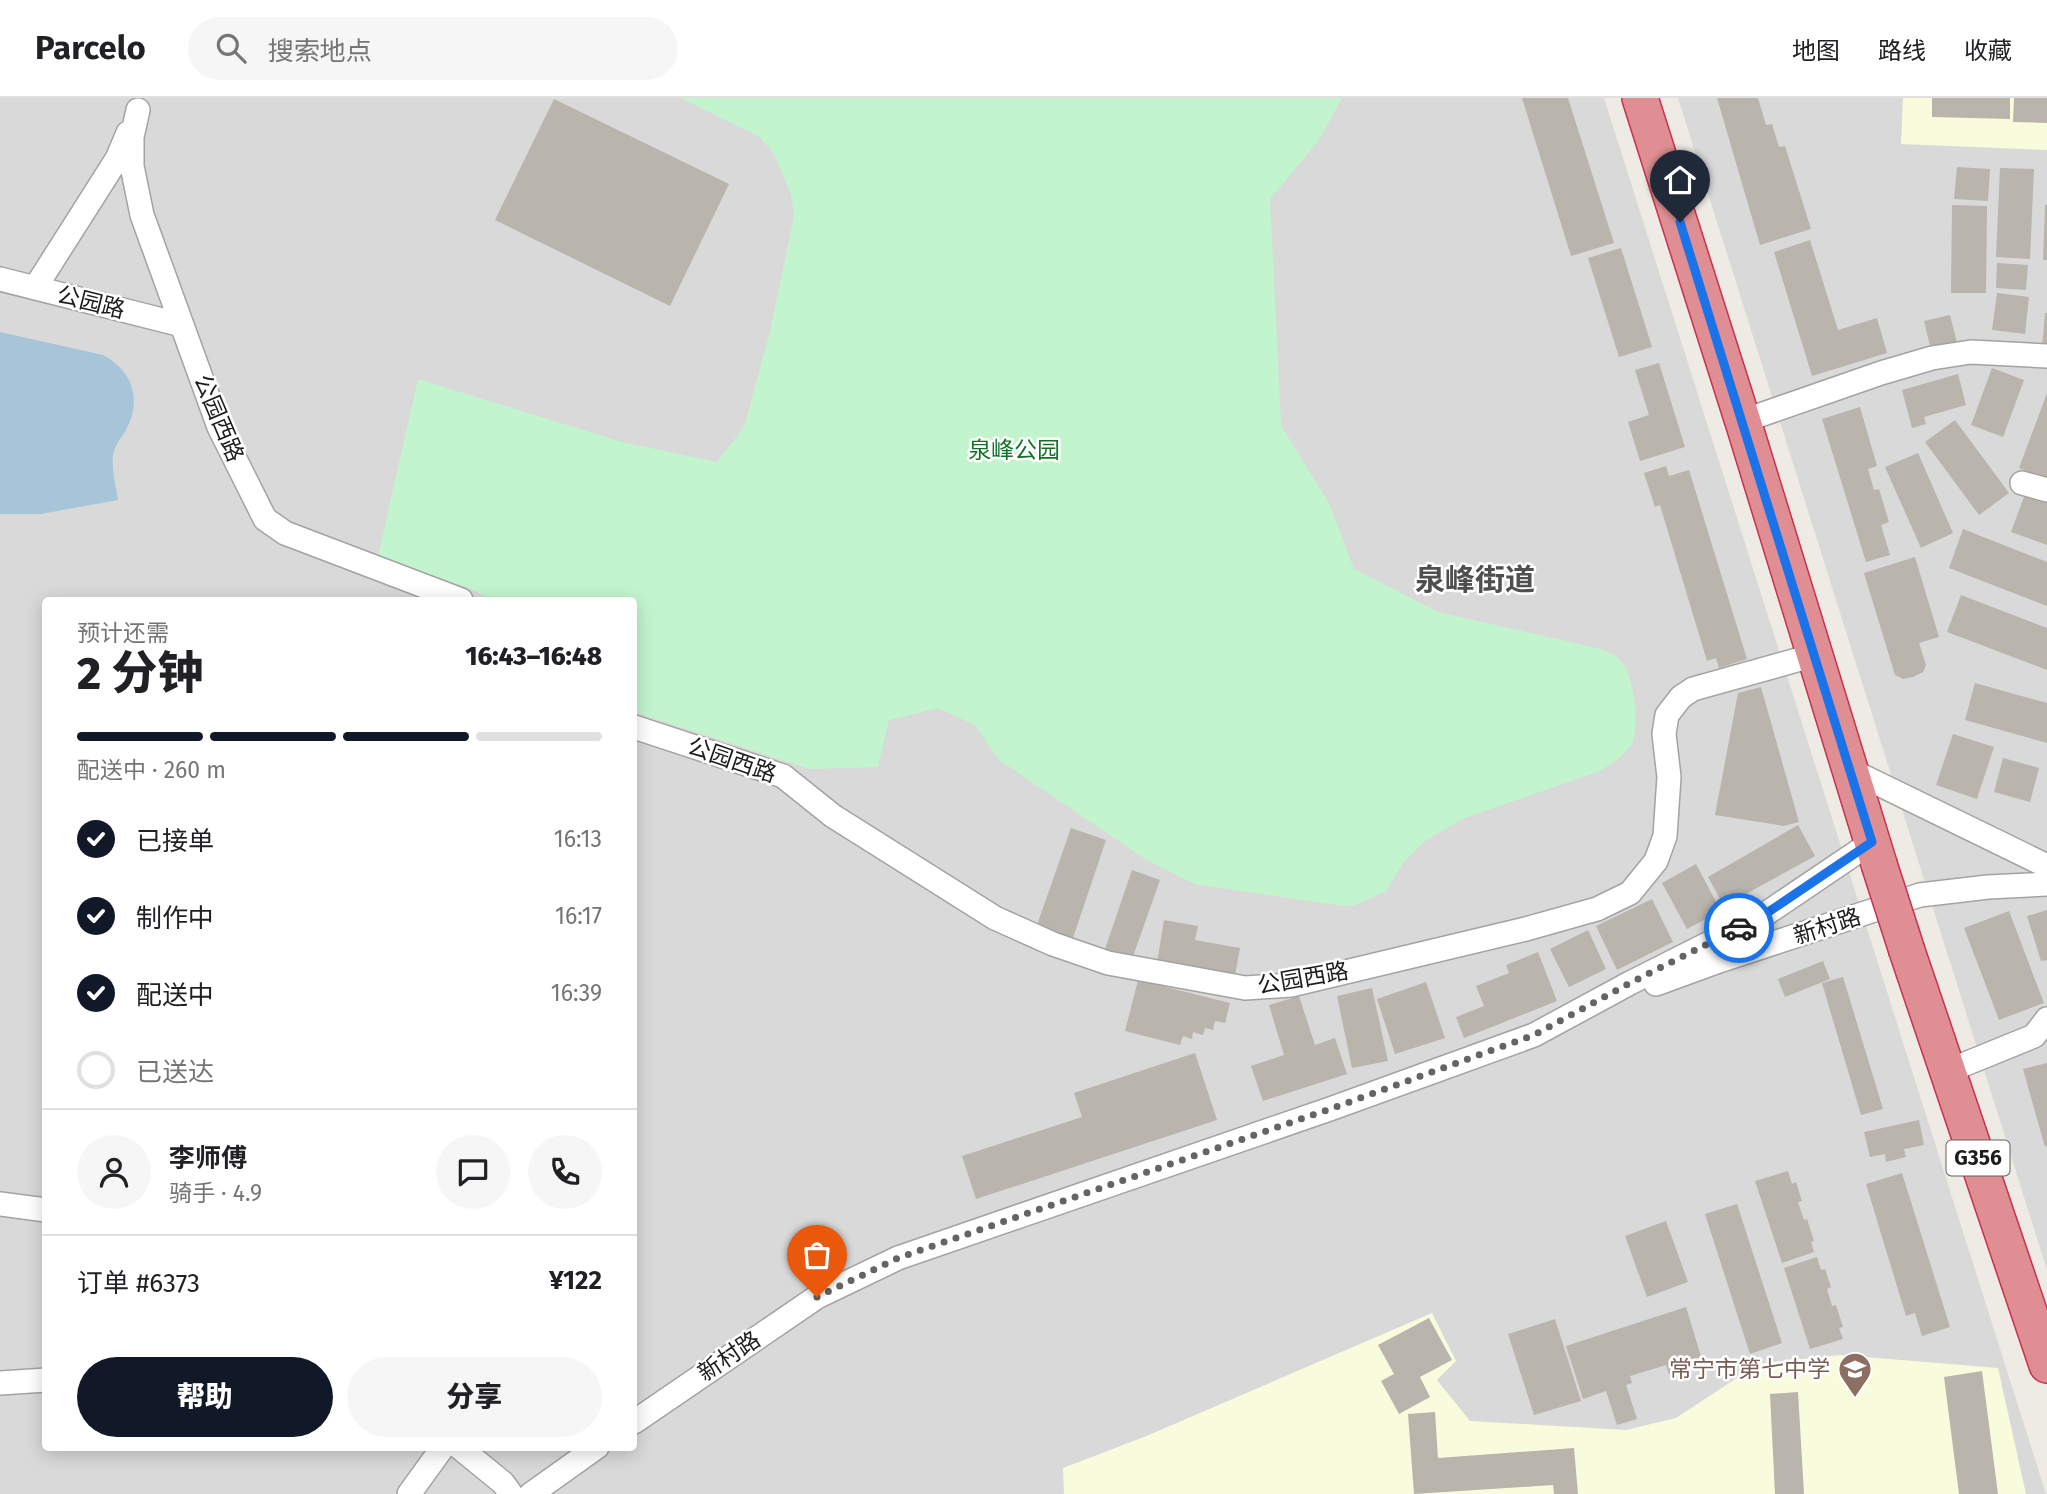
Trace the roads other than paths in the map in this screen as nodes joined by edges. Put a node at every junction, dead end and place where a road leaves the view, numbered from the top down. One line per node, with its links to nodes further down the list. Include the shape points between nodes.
1 (1640, 98): 7 (highway, G356)
2 (140, 104): 4 (street, via 117,159); 5 (street, 公园西路, via 132,137 132,166 142,215)
3 (0, 279): 4 (street, 公园路)
4 (35, 288): 5 (street, 公园路)
5 (182, 325): 10 (street, 公园西路, via 219,427 265,519 285,533)
6 (2047, 356): 7 (street, via 1971,352 1932,358)
7 (1743, 421): 11 (highway, G356)
8 (2022, 483): 9 (street)
9 (2047, 490)
10 (453, 597)
11 (1815, 655): 12 (street, 公园西路, via 1693,689 1667,715 1665,836 1656,860 1630,893 1597,909 1526,929 1291,985 1245,988 1108,963 1053,944 995,918 834,816 783,776); 13 (highway, G356)
12 (637, 728)
13 (1850, 770): 14 (highway, G356); 15 (street)
14 (1875, 853): 17 (street, 新村路); 19 (highway, G356, bridge)
15 (2047, 866)
16 (2047, 884): 17 (street, 新村路, via 1920,895)
17 (1574, 1014): 25 (street, 新村路, via 1534,1035 1330,1109 898,1258 817,1297)
18 (2047, 1019): 19 (street, via 2034,1036)
19 (1948, 1071): 22 (highway, G356)
20 (0, 1205): 21 (street)
21 (42, 1210)
22 (2047, 1365)
23 (42, 1380): 24 (street)
24 (0, 1383)
25 (637, 1420)
26 (440, 1451): 29 (street)
27 (464, 1451): 30 (street)
28 (591, 1451): 31 (street)
29 (409, 1494)
30 (511, 1494)
31 (531, 1494)

